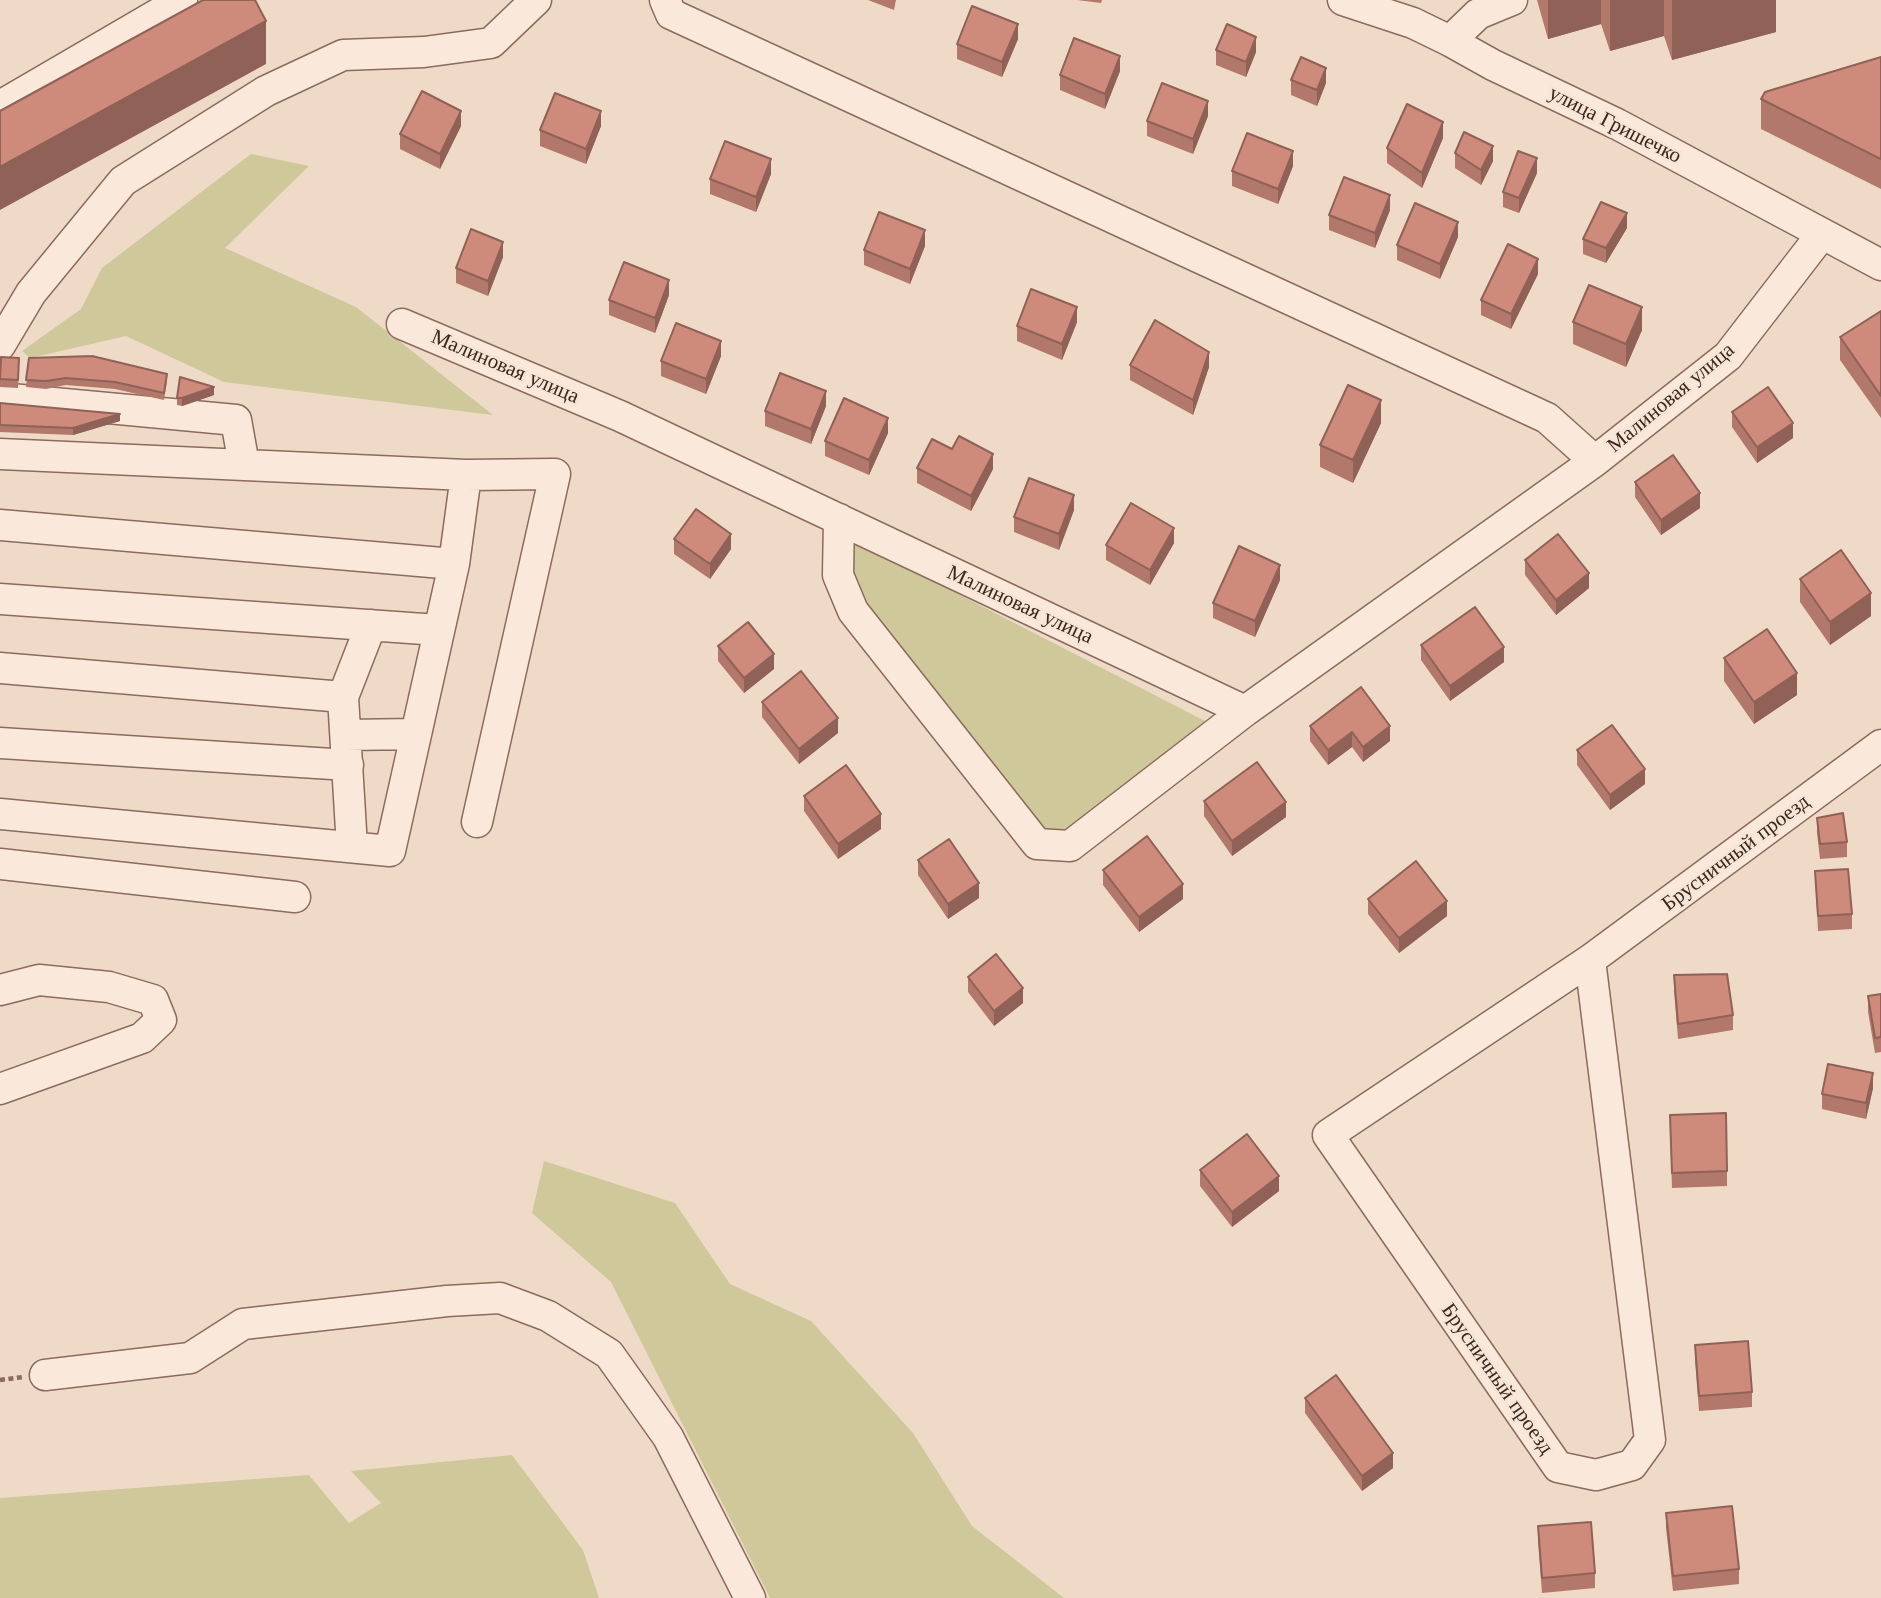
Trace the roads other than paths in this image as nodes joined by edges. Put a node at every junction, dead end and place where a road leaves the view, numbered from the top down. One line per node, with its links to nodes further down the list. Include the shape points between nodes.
1 (182, 0): 7 (street)
2 (536, 0): 11 (street, via 491,43 424,52 343,55 266,91 123,181 31,293)
3 (665, 0): 14 (street, Малиновая улица, via 671,14 1547,418)
4 (1343, 0): 6 (street, улица Гришечко, via 1413,23)
5 (1512, 0): 6 (street, via 1478,14)
6 (1450, 41): 8 (street, улица Гришечко)
7 (0, 106)
8 (1822, 234): 9 (street, улица Гришечко); 14 (street, Малиновая улица, via 1728,356)
9 (1881, 265)
10 (402, 324): 17 (street, Малиновая улица, via 620,416)
11 (0, 345)
12 (0, 398): 15 (street, via 236,420)
13 (0, 454): 15 (street)
14 (1595, 461): 25 (street, Малиновая улица)
15 (244, 465): 16 (street)
16 (466, 475): 19 (street); 32 (street, via 555,474)
17 (839, 519): 25 (street, Малиновая улица); 25 (street, via 838,575 853,611 1037,844 1070,846)
18 (0, 525): 19 (street)
19 (454, 564): 22 (street)
20 (0, 599): 21 (street)
21 (371, 625): 22 (street); 24 (street)
22 (438, 630): 26 (street)
23 (0, 668): 24 (street)
24 (343, 697): 27 (street)
25 (1245, 711)
26 (415, 734): 27 (street); 33 (street, via 390,851)
27 (345, 735): 30 (street)
28 (0, 743): 30 (street)
29 (1881, 745): 36 (street, Брусничный проезд)
30 (348, 765): 33 (street)
31 (0, 814): 33 (street)
32 (477, 822)
33 (352, 847)
34 (0, 864): 35 (street)
35 (295, 897)
36 (1590, 960): 36 (street, Брусничный проезд, via 1328,1135 1558,1467 1596,1475 1632,1465 1650,1440)
37 (0, 990): 38 (street, via 39,981 109,987 153,1000 161,1020 142,1038)
38 (0, 1089)
39 (45, 1375): 40 (street, via 190,1358 243,1324 500,1298 548,1316 609,1354 668,1437)
40 (750, 1598)

